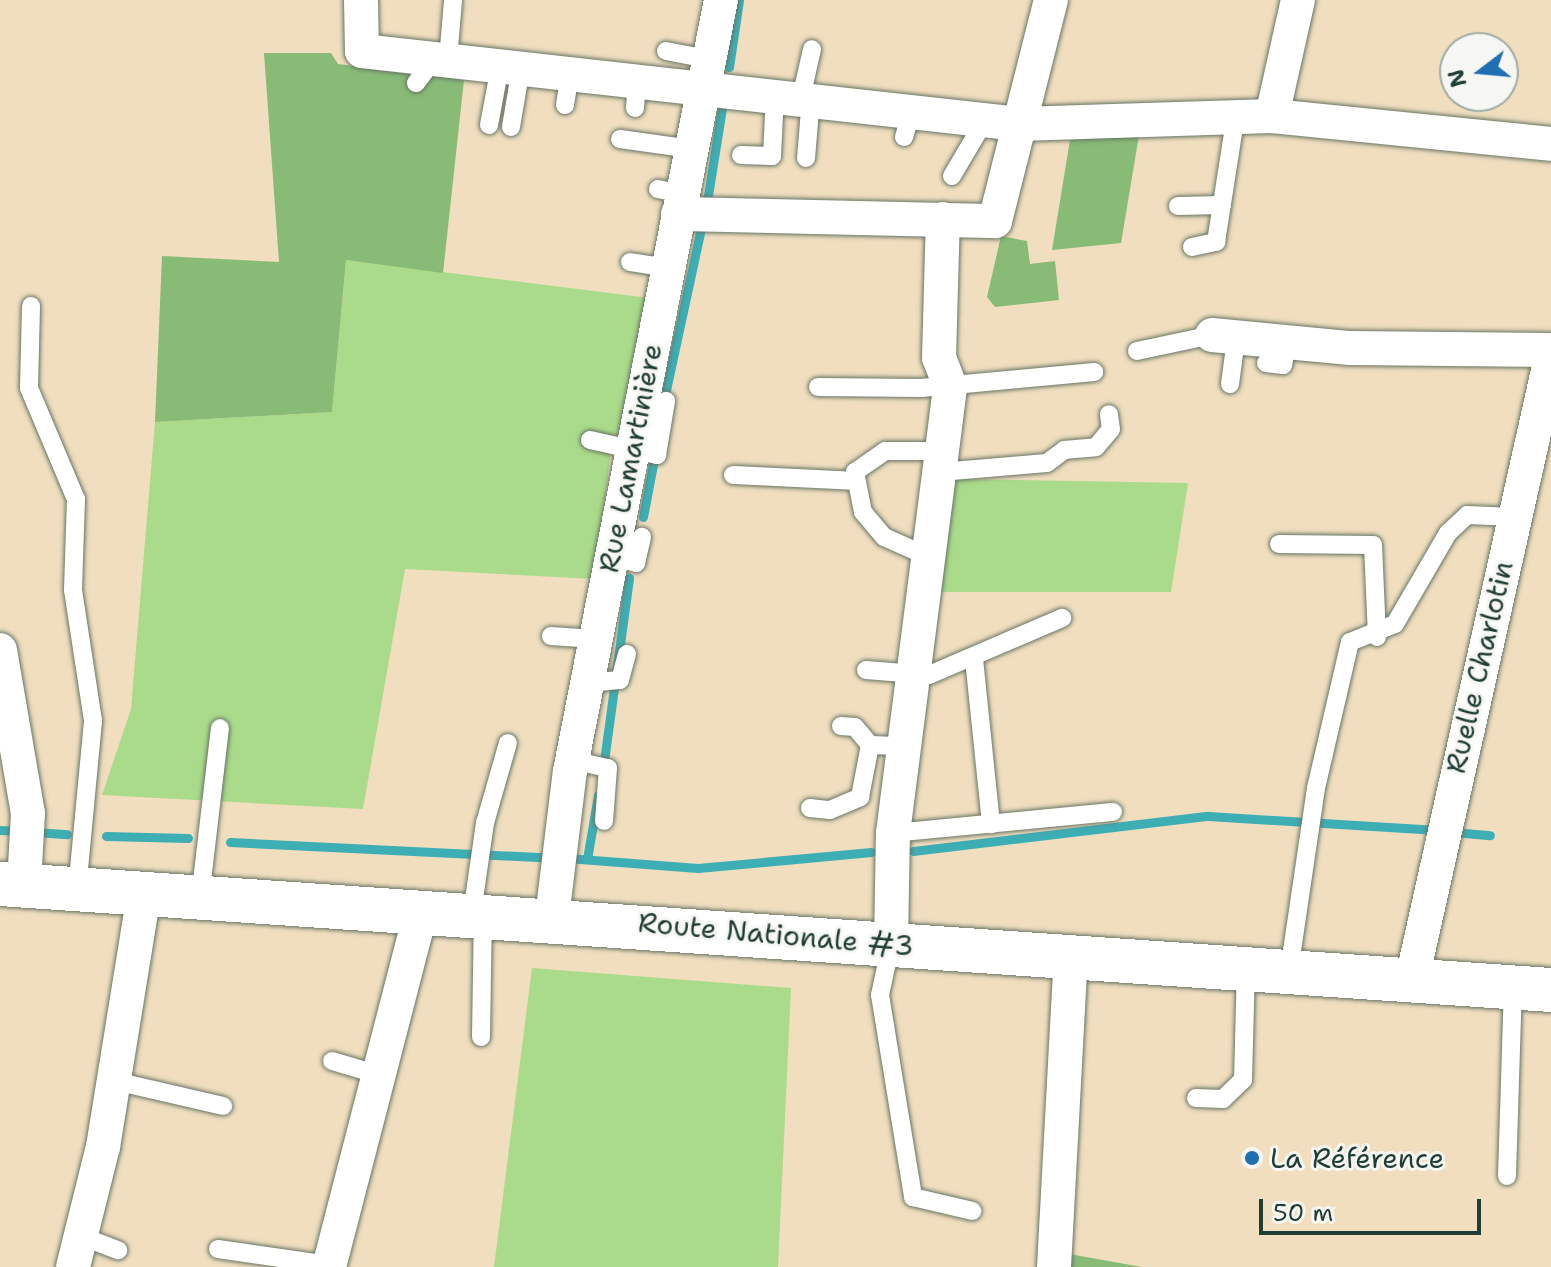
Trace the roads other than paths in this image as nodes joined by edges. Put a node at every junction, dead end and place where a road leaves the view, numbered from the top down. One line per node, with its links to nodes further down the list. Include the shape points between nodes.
1 (361, 0): 8 (street, via 362,51)
2 (453, 0): 8 (lane)
3 (721, 0): 10 (street, Rue Lamartinière)
4 (1298, 0): 12 (street)
5 (1046, 1): 15 (street)
6 (812, 49): 11 (lane)
7 (666, 51): 10 (lane)
8 (433, 67): 9 (street)
9 (510, 67): 10 (street, via 567,89 636,94); 16 (lane); 17 (lane)
10 (706, 73): 11 (street); 20 (street, Rue Lamartinière)
11 (796, 97): 13 (street, via 908,124); 21 (lane, via 772,156); 22 (lane)
12 (1272, 116): 14 (street); 19 (street)
13 (985, 120): 15 (street); 23 (lane)
14 (1235, 120): 15 (street); 24 (lane)
15 (1019, 124): 27 (street, via 995,221)
16 (489, 125)
17 (511, 127)
18 (620, 139): 20 (lane)
19 (1551, 144)
20 (691, 149): 25 (street, Rue Lamartinière)
21 (741, 155)
22 (806, 158)
23 (952, 176)
24 (1222, 205): 26 (lane); 28 (lane, via 1216,242)
25 (685, 206): 27 (street); 30 (street, Rue Lamartinière)
26 (1178, 206)
27 (943, 219): 38 (street, via 939,358)
28 (1192, 247)
29 (630, 262): 30 (lane)
30 (667, 268): 43 (street, Rue Lamartinière)
31 (31, 306): 74 (lane, via 29,388 76,499 75,618 93,721)
32 (1224, 337): 33 (street, via 1276,354); 34 (lane); 37 (lane)
33 (1551, 350)
34 (1137, 351)
35 (1551, 357): 47 (street, Ruelle Charlotin)
36 (1094, 372): 38 (lane)
37 (1230, 384)
38 (950, 386): 39 (lane); 44 (street)
39 (818, 387)
40 (666, 401): 43 (lane, via 657,455)
41 (1109, 414): 44 (lane, via 1111,429 1096,447 1064,450 1047,463)
42 (590, 440): 43 (lane)
43 (632, 448): 50 (street, Rue Lamartinière)
44 (941, 462): 46 (lane, via 872,455 858,466); 51 (street)
45 (733, 475): 46 (lane)
46 (854, 481): 51 (lane, via 863,512 890,544)
47 (1514, 517): 54 (lane, via 1467,515 1448,533 1395,624); 84 (street, Ruelle Charlotin, via 1448,794)
48 (642, 537): 50 (lane, via 636,563)
49 (1279, 544): 54 (lane, via 1373,545)
50 (611, 557): 55 (street, Rue Lamartinière)
51 (929, 557): 60 (street)
52 (1062, 618): 58 (lane)
53 (551, 636): 55 (lane)
54 (1377, 637): 83 (lane, via 1350,642 1315,797)
55 (595, 639): 61 (street, Rue Lamartinière)
56 (0, 650): 73 (street, via 28,813)
57 (627, 654): 61 (lane)
58 (974, 659): 60 (lane); 71 (lane)
59 (866, 670): 60 (lane)
60 (914, 676): 66 (street)
61 (603, 681): 67 (street, Rue Lamartinière)
62 (841, 726): 65 (lane, via 855,727)
63 (220, 728): 76 (lane)
64 (508, 743): 77 (lane, via 481,841)
65 (870, 745): 66 (lane); 68 (lane, via 860,797 830,810)
66 (905, 746): 72 (street)
67 (592, 764): 70 (lane); 79 (street, Rue Lamartinière, via 558,852)
68 (810, 808)
69 (1113, 812): 71 (lane)
70 (604, 821)
71 (991, 824): 72 (lane)
72 (893, 833): 80 (street)
73 (17, 874): 74 (main road, Route Nationale #3)
74 (77, 890): 75 (main road, Route Nationale #3)
75 (144, 895): 76 (main road, Route Nationale #3); 89 (street)
76 (200, 898): 78 (main road, Route Nationale #3)
77 (477, 899): 78 (main road, Route Nationale #3); 79 (main road, Route Nationale #3); 86 (lane)
78 (421, 910): 88 (street)
79 (552, 917): 80 (main road, Route Nationale #3)
80 (891, 944): 81 (main road, Route Nationale #3); 93 (lane, via 880,995 913,1197)
81 (1071, 957): 82 (main road, Route Nationale #3); 98 (street)
82 (1246, 969): 83 (main road, Route Nationale #3); 90 (lane, via 1243,1080 1223,1099)
83 (1289, 971): 84 (main road, Route Nationale #3)
84 (1412, 979): 85 (main road, Route Nationale #3)
85 (1532, 988): 92 (lane)
86 (481, 1037)
87 (332, 1061): 88 (lane)
88 (376, 1074): 97 (street)
89 (115, 1081): 91 (lane); 96 (street)
90 (1196, 1098)
91 (223, 1106)
92 (1507, 1176)
93 (972, 1211)
94 (218, 1249): 97 (lane)
95 (118, 1250): 96 (lane)
96 (77, 1252)
97 (329, 1266)
98 (1054, 1267)

